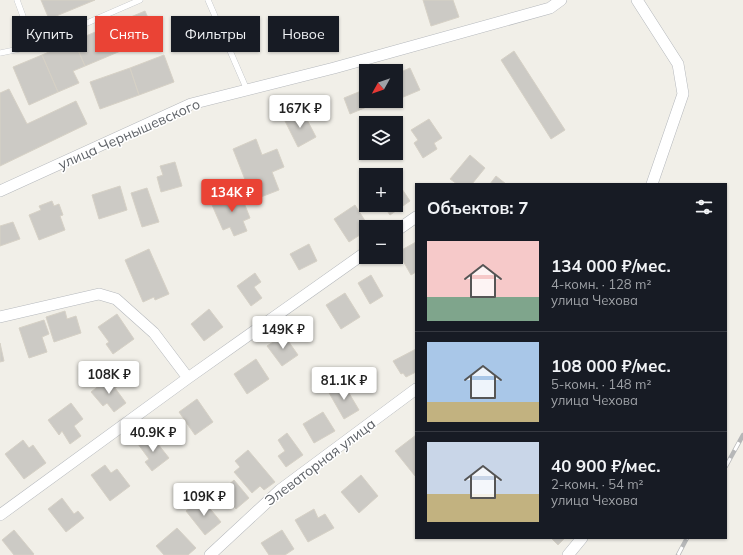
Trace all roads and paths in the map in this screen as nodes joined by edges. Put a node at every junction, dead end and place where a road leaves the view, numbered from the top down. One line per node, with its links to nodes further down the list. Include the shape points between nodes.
1 (17, 0): 7 (lane)
2 (140, 0): 8 (lane)
3 (208, 0): 11 (lane)
4 (561, 0): 6 (street, улица Чернышевского)
5 (637, 0): 12 (street, via 678,64 683,94)
6 (548, 4): 11 (street, улица Чернышевского, via 334,68)
7 (23, 16)
8 (87, 23)
9 (12, 51): 10 (lane)
10 (0, 53)
11 (246, 90): 13 (street, улица Чернышевского, via 191,104)
12 (652, 183)
13 (0, 191)
14 (415, 218): 15 (street)
15 (403, 226)
16 (359, 257): 18 (street)
17 (0, 317): 18 (street, via 99,294 116,299 154,333)
18 (188, 378): 20 (street)
19 (415, 390): 22 (street, Элеваторная улица, via 280,490)
20 (0, 515)
21 (581, 539): 23 (street)
22 (210, 555)
23 (568, 555)

